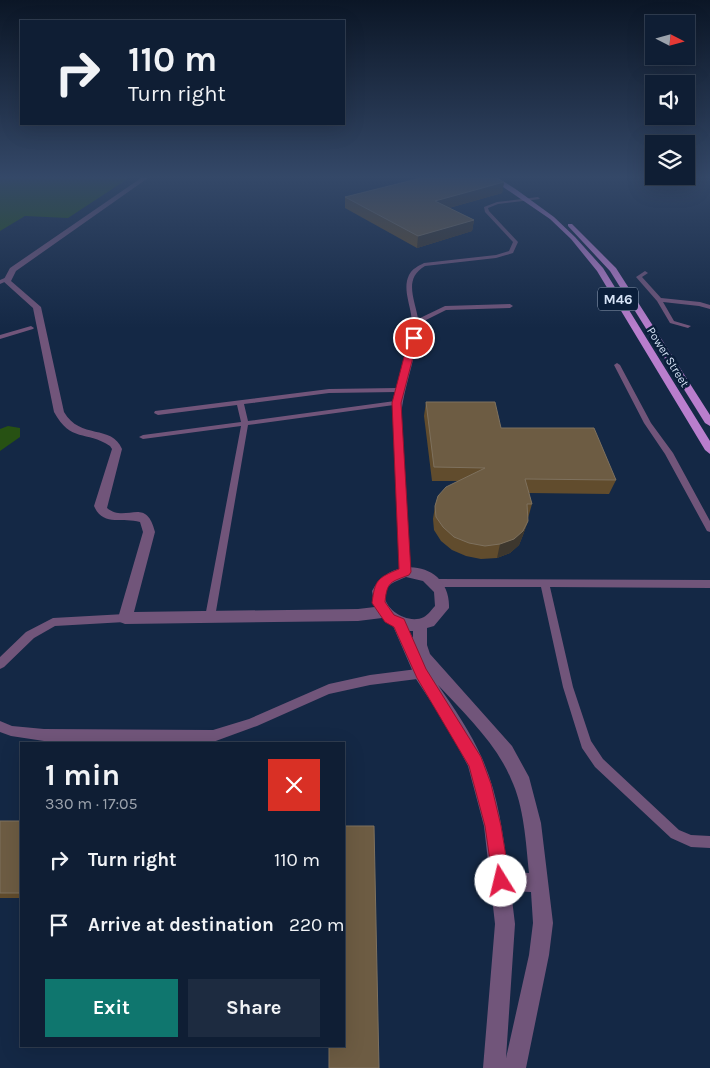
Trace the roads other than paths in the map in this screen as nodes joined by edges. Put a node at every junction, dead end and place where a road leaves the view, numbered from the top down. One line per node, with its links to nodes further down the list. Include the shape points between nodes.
1 (74, 228): 8 (street, via 14,270)
2 (503, 228): 12 (lane, via 516,242 511,252 424,265 414,270 408,282)
3 (561, 228): 6 (main road, Power Street / M46)
4 (572, 228): 5 (main road, Power Street / M46)
5 (583, 237): 6 (main road); 16 (main road, Power Street / M46, via 613,270)
6 (573, 238): 17 (main road, Power Street / M46, via 600,270)
7 (645, 272): 9 (lane, via 639,277)
8 (4, 281): 34 (street, via 37,307 63,422 74,431 102,437 115,444 115,457 101,511 114,516 141,516 149,525 150,532)
9 (659, 300): 11 (lane); 13 (lane, via 672,322)
10 (510, 306): 12 (lane, via 445,308)
11 (710, 307)
12 (415, 323): 19 (lane)
13 (688, 326)
14 (31, 328): 15 (lane)
15 (0, 337)
16 (664, 350): 17 (main road); 24 (main road, Power Street / M46)
17 (650, 351): 26 (main road, Power Street / M46)
18 (617, 365): 27 (lane)
19 (400, 390): 20 (lane, via 329,391); 21 (lane)
20 (240, 403): 22 (lane); 23 (lane)
21 (397, 403): 23 (lane); 28 (lane)
22 (158, 413)
23 (245, 424): 25 (lane); 33 (lane)
24 (710, 424)
25 (143, 437)
26 (710, 450)
27 (710, 529)
28 (405, 572): 29 (street, via 422,574); 32 (street, via 386,579 380,586 378,603)
29 (437, 583): 30 (lane); 36 (street, via 444,600 442,608 438,615)
30 (545, 584): 31 (lane); 40 (lane, via 576,715 590,752 674,834 691,841)
31 (710, 584)
32 (383, 612): 33 (street, via 358,616); 35 (street)
33 (210, 617): 34 (street)
34 (125, 618): 37 (lane, via 53,622 30,635)
35 (399, 623): 36 (street); 38 (street)
36 (420, 625): 38 (street, via 420,645)
37 (0, 664)
38 (428, 673): 39 (lane, via 360,682 318,693 237,730 213,736 44,735); 41 (street, via 476,762 493,826); 42 (street, via 473,712 506,752 520,778 532,823)
39 (0, 726)
40 (710, 842)
41 (501, 881): 42 (street); 43 (street, via 505,933)
42 (540, 883): 44 (street, via 543,923 539,955)
43 (494, 1068)
44 (515, 1068)

